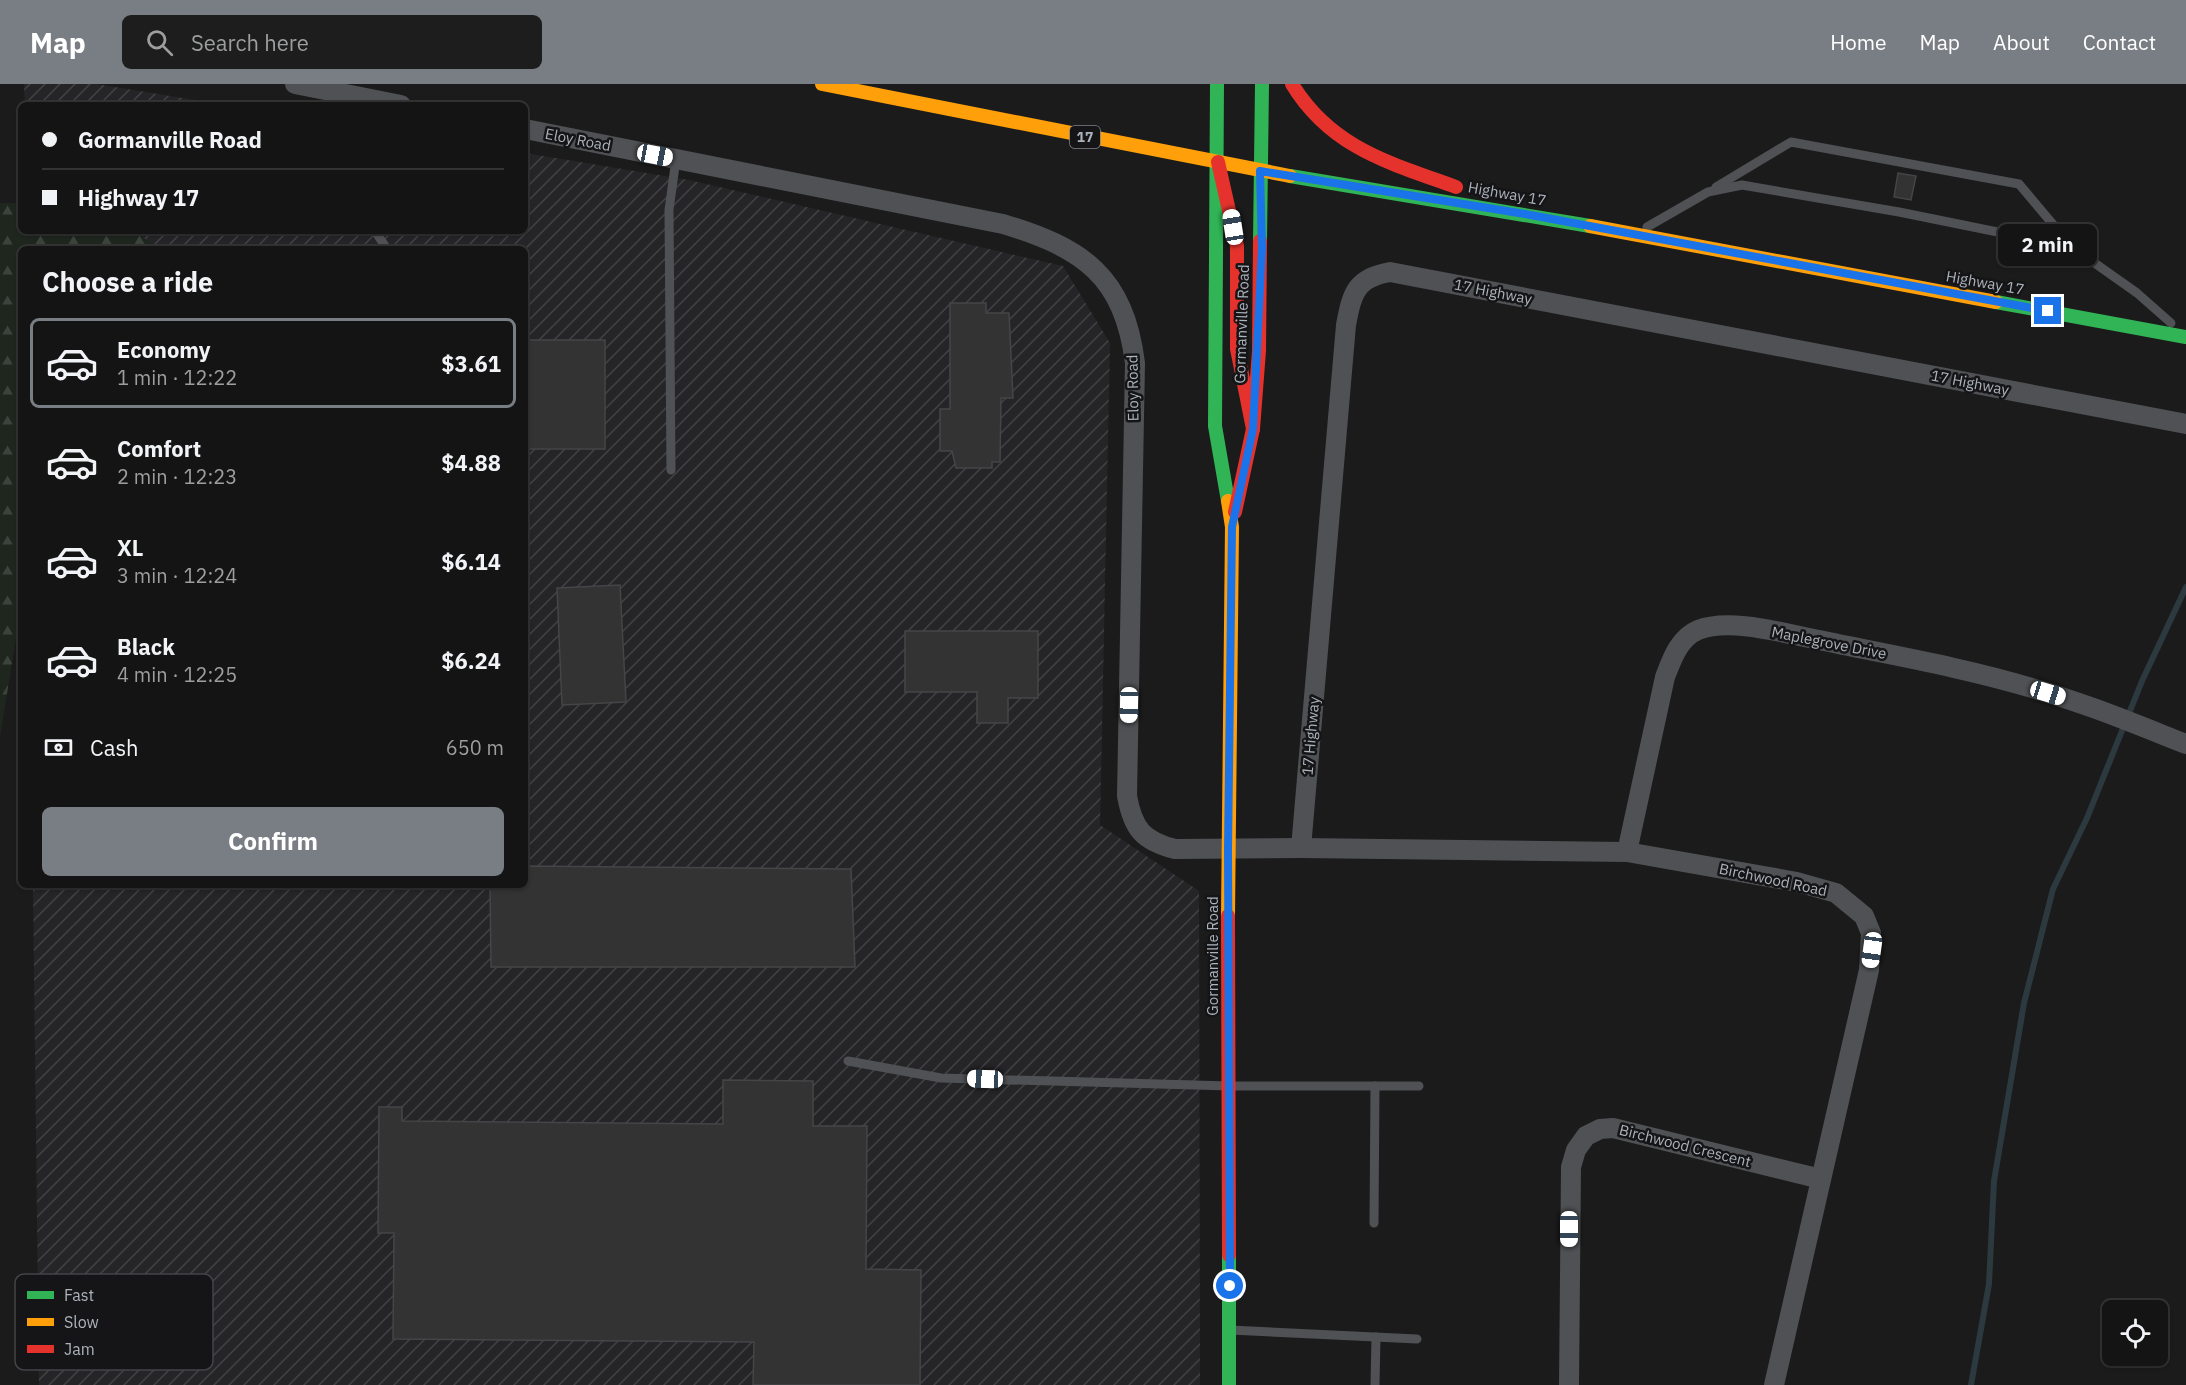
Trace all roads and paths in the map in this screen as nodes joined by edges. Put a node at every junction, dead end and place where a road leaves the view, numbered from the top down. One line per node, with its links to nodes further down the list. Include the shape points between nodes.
1 (295, 84): 6 (street)
2 (822, 84): 10 (main road, Highway 17 / 17)
3 (1217, 84): 10 (main road, Gormanville Road)
4 (1262, 84): 11 (main road, Gormanville Road)
5 (1292, 84): 13 (main road, via 1301,103 1341,142)
6 (350, 100): 7 (street)
7 (370, 102)
8 (528, 130): 9 (street, Eloy Road)
9 (676, 159): 19 (lane, via 669,210); 23 (street, Eloy Road, via 1003,224 1065,247 1113,290 1124,312 1135,363 1127,796 1131,818 1142,834 1157,844 1175,849)
10 (1218, 162): 11 (main road, Highway 17 / 17); 18 (main road, via 1237,246 1237,349); 20 (main road, Gormanville Road, via 1215,426)
11 (1260, 171): 13 (main road, Highway 17 / 17); 18 (main road, Gormanville Road, via 1262,248)
12 (1708, 192): 14 (lane); 15 (lane, via 1742,185); 15 (lane, via 1791,142 2019,184)
13 (1525, 214): 14 (main road, Highway 17 / 17)
14 (1634, 235): 16 (main road, Highway 17 / 17)
15 (2072, 248): 16 (lane, via 2137,294)
16 (2186, 337)
17 (2186, 424): 22 (street, 17 Highway, via 1390,272 1364,280 1356,289 1346,325)
18 (1253, 429): 20 (main road, Gormanville Road)
19 (671, 470)
20 (1232, 527): 23 (main road, Gormanville Road)
21 (2186, 744): 24 (street, Maplegrove Drive, via 2099,709 1981,675 1786,634 1714,626 1696,631 1673,656)
22 (1301, 848): 23 (street, Birchwood Road); 24 (street, Birchwood Road)
23 (1228, 849): 26 (main road, Gormanville Road)
24 (1627, 852): 29 (street, Birchwood Road, via 1819,887 1851,903 1864,916 1871,933 1869,970)
25 (848, 1061): 26 (lane, via 941,1078)
26 (1230, 1086): 27 (lane); 31 (main road, Gormanville Road)
27 (1375, 1086): 28 (lane); 30 (lane)
28 (1419, 1086)
29 (1821, 1179): 36 (street, Birchwood Crescent, via 1613,1128 1586,1136 1576,1150 1569,1185); 37 (street, Birchwood Road)
30 (1374, 1223)
31 (1230, 1330): 32 (lane); 34 (main road, Gormanville Road)
32 (1376, 1337): 33 (lane); 35 (lane)
33 (1417, 1339)
34 (1229, 1385)
35 (1375, 1385)
36 (1569, 1385)
37 (1773, 1385)

